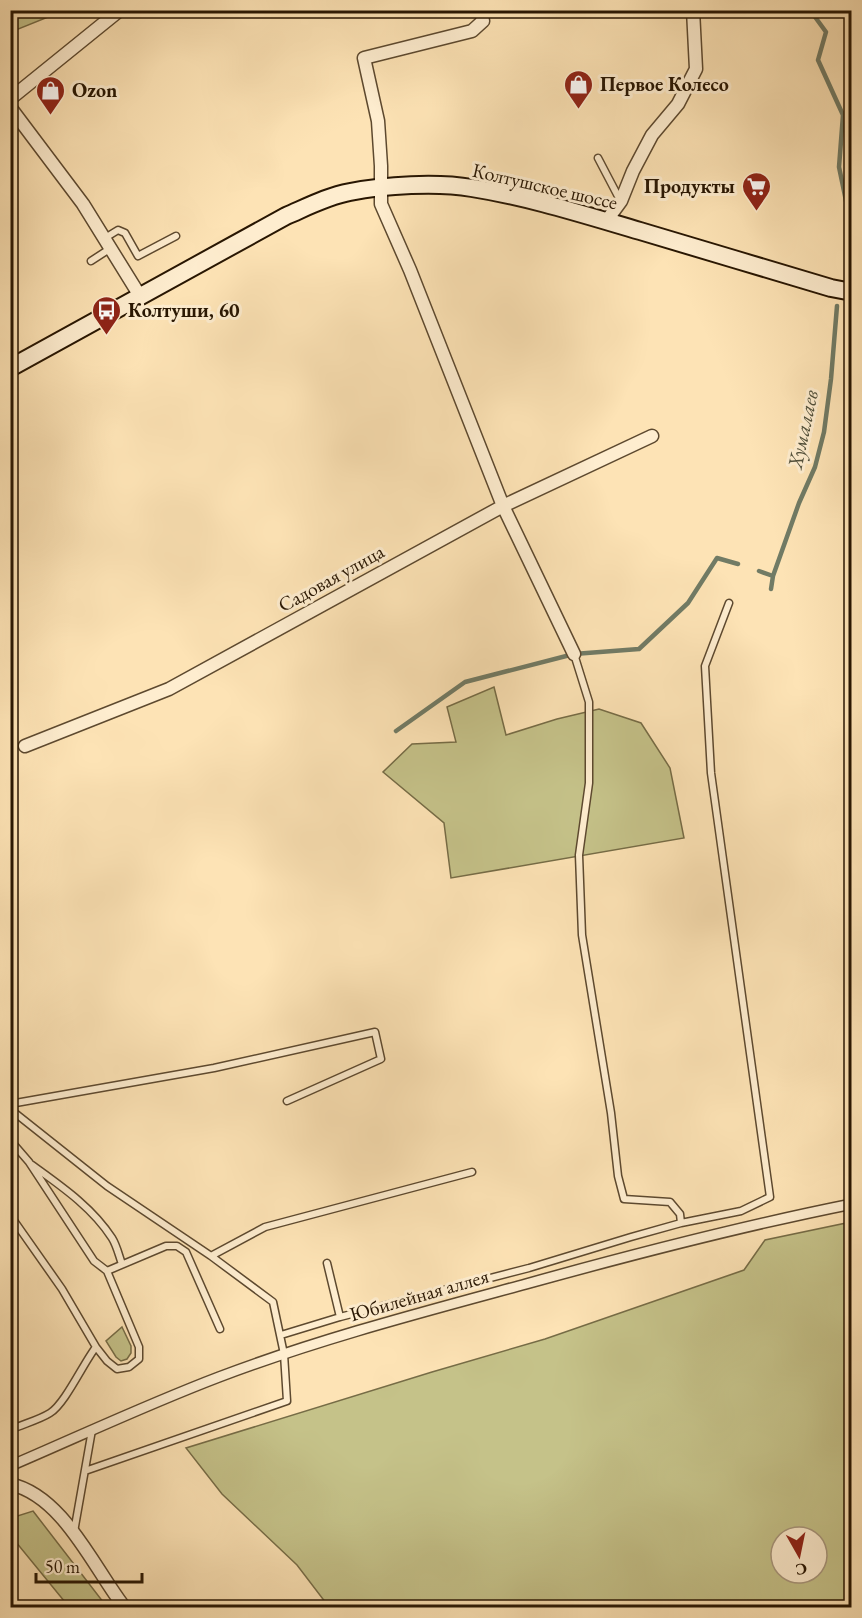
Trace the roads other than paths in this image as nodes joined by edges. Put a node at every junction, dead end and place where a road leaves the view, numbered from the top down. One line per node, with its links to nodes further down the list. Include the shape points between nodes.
1 (120, 10): 4 (street)
2 (481, 10): 7 (street, via 483,21 472,32 388,47 364,58 378,121)
3 (693, 10): 8 (street, via 696,69 678,104 652,135)
4 (10, 99)
5 (10, 107): 11 (street)
6 (598, 158): 8 (lane)
7 (382, 188): 9 (main road, Колтушское шоссе, via 471,187); 14 (main road, Колтушское шоссе, via 348,192 317,202); 17 (street, via 381,204)
8 (621, 201): 9 (street)
9 (608, 222): 13 (main road, Колтушское шоссе)
10 (176, 236): 11 (lane, via 138,256 125,232 118,230)
11 (108, 243): 12 (lane); 14 (street)
12 (91, 261)
13 (852, 292)
14 (140, 296): 15 (main road, Колтушское шоссе)
15 (10, 369)
16 (652, 436): 17 (street, Садовая улица)
17 (503, 506): 19 (street); 20 (street, Садовая улица, via 169,689)
18 (729, 603): 29 (lane, via 705,666 711,773 770,1197 741,1211)
19 (574, 654): 29 (lane, via 589,702 589,783 579,855 582,935 618,1176 624,1199 670,1202 680,1214)
20 (25, 746)
21 (287, 1101): 22 (lane, via 381,1059 375,1032 214,1068)
22 (10, 1104)
23 (10, 1109): 30 (lane, via 107,1186)
24 (10, 1140): 25 (lane)
25 (29, 1162): 32 (lane, via 97,1218 114,1240); 33 (lane, via 94,1261)
26 (472, 1172): 30 (lane, via 265,1227)
27 (852, 1204): 38 (street, Юбилейная аллея, via 743,1226 603,1262 425,1310)
28 (10, 1215): 37 (lane, via 62,1289)
29 (681, 1223): 34 (lane)
30 (211, 1256): 36 (lane, via 273,1302)
31 (327, 1263): 34 (lane)
32 (122, 1264): 33 (lane); 35 (lane, via 166,1246 177,1246 186,1252)
33 (107, 1271): 37 (lane, via 139,1347 139,1359 129,1367 117,1369)
34 (340, 1317): 36 (lane)
35 (220, 1329)
36 (281, 1335): 38 (lane)
37 (96, 1347): 39 (lane, via 52,1412)
38 (284, 1354): 40 (street, Юбилейная аллея); 42 (lane, via 287,1401)
39 (10, 1430)
40 (92, 1430): 41 (street, Юбилейная аллея); 42 (lane)
41 (10, 1466)
42 (85, 1471): 44 (lane)
43 (10, 1484): 44 (street, via 56,1511)
44 (74, 1532): 47 (street)
45 (10, 1603): 46 (lane)
46 (14, 1608)
47 (125, 1608)

